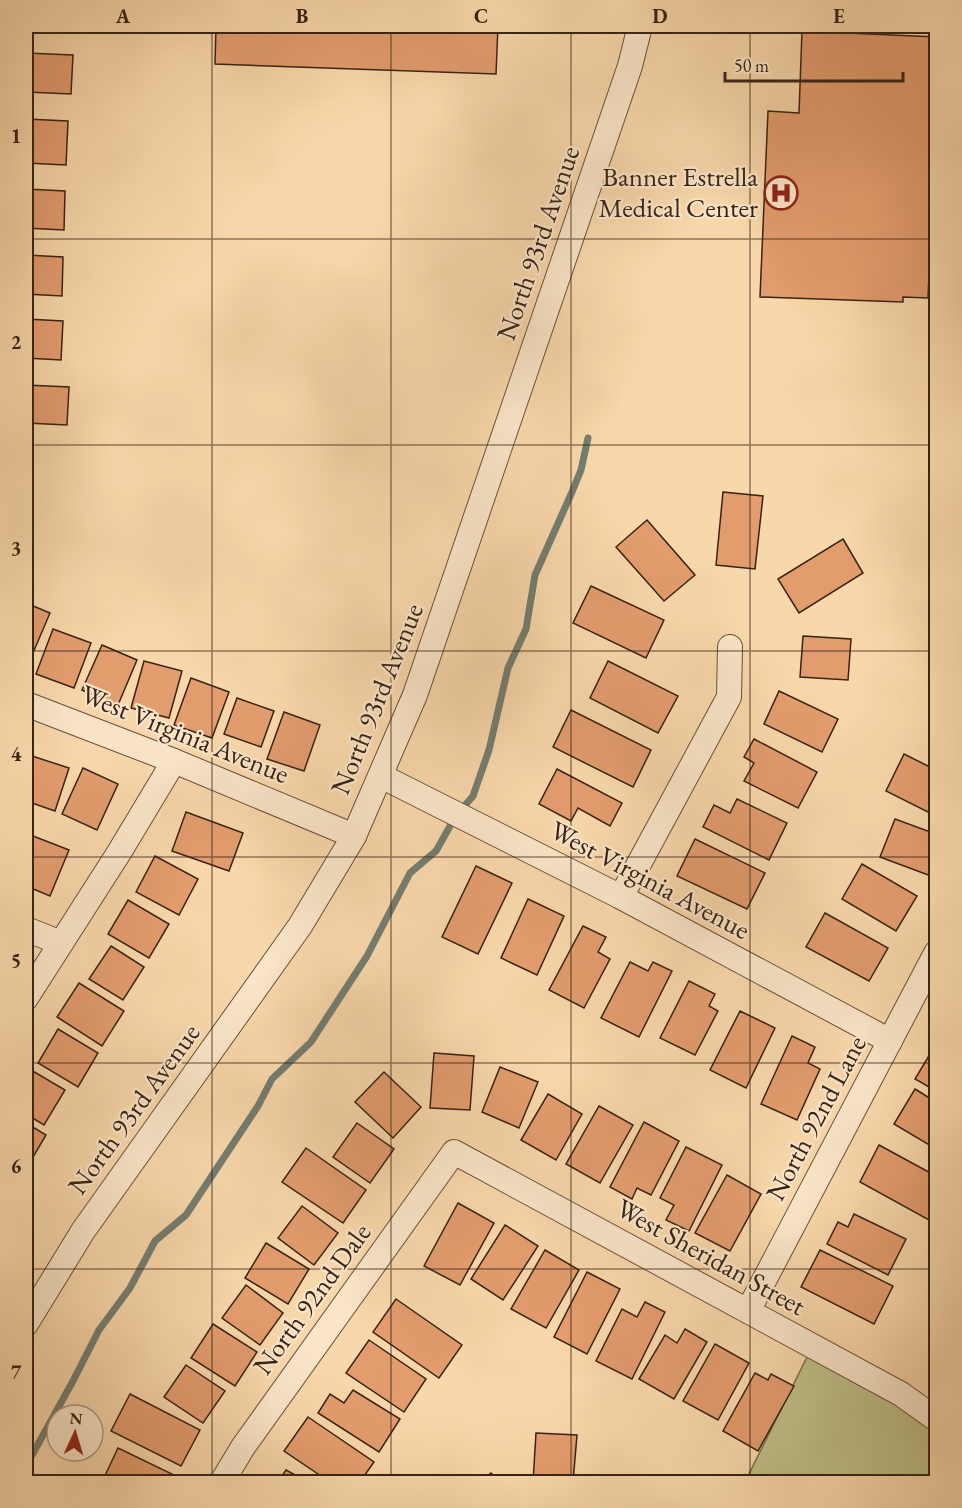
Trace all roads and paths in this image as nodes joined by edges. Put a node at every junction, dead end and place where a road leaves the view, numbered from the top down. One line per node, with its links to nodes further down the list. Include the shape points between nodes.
1 (640, 26): 5 (street, North 93rd Avenue, via 630,66 462,561 415,695)
2 (730, 647): 7 (street, via 729,697)
3 (26, 704): 4 (street, West Virginia Avenue)
4 (174, 761): 6 (street, West Virginia Avenue); 9 (street)
5 (381, 776): 6 (street, North 93rd Avenue); 7 (street, West Virginia Avenue)
6 (354, 836): 15 (street, North 93rd Avenue, via 300,926 83,1231)
7 (621, 897): 12 (street, West Virginia Avenue)
8 (26, 929): 9 (street)
9 (62, 943): 11 (street)
10 (936, 953): 12 (street, North 92nd Lane)
11 (26, 998)
12 (890, 1041): 14 (street, North 92nd Lane)
13 (454, 1152): 14 (street, West Sheridan Street); 17 (street, North 92nd Dale)
14 (748, 1311): 16 (street, West Sheridan Street, via 901,1394)
15 (26, 1324)
16 (936, 1419)
17 (222, 1482)

